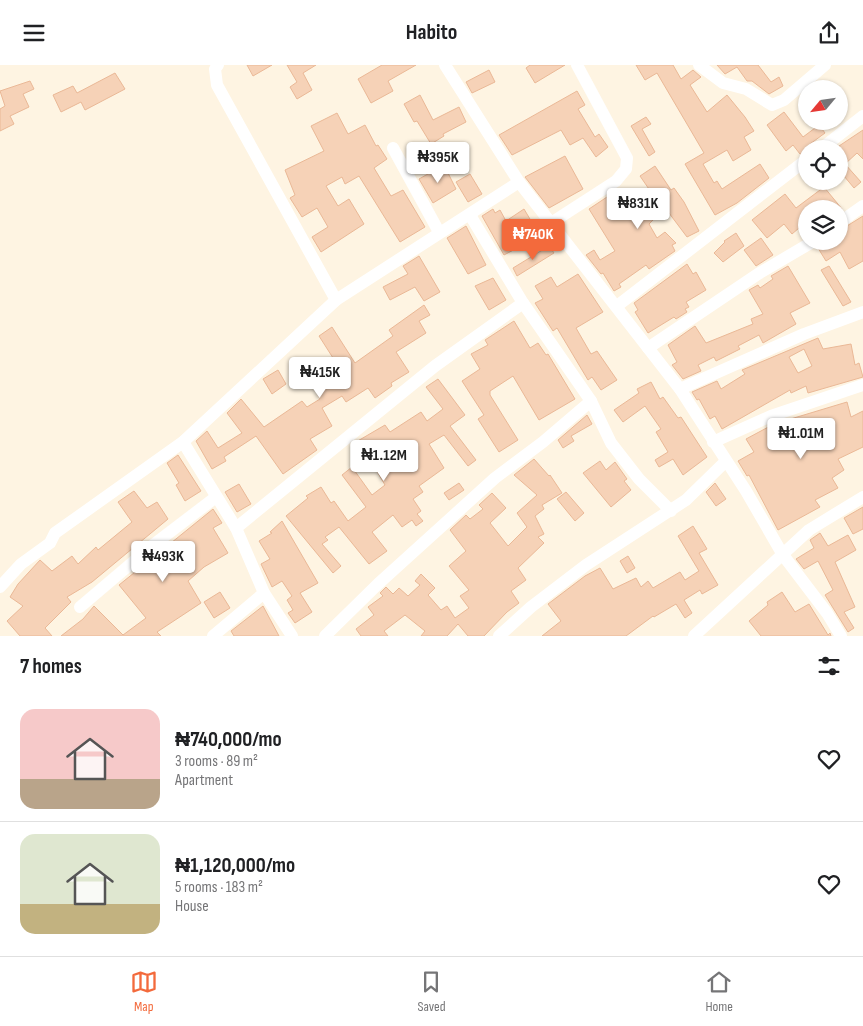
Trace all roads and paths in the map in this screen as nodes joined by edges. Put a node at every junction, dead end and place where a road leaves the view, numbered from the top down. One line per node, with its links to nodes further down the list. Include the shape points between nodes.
1 (218, 65): 17 (street, via 215,69 216,85)
2 (445, 65): 10 (street)
3 (577, 65): 14 (street, via 627,157 626,169 616,181)
4 (699, 65): 5 (street, via 723,83 746,89 772,105 784,100)
5 (824, 65)
6 (863, 116): 7 (street)
7 (832, 140)
8 (393, 148): 15 (street)
9 (798, 166): 19 (street)
10 (519, 183): 12 (street); 14 (street)
11 (863, 206): 13 (street)
12 (470, 215): 15 (street); 18 (street)
13 (848, 217)
14 (551, 223): 19 (street)
15 (439, 232): 17 (street)
16 (799, 250): 21 (street)
17 (336, 300): 25 (street)
18 (523, 303): 24 (street); 31 (street, via 436,366)
19 (617, 307): 21 (street)
20 (863, 312): 23 (street, via 804,334)
21 (648, 348): 23 (street)
22 (863, 385): 26 (street, via 771,416)
23 (680, 389): 26 (street)
24 (591, 401): 30 (street, via 611,443 639,479); 38 (street, via 495,477)
25 (183, 442): 28 (street); 33 (street, via 55,533 50,543 20,564)
26 (713, 442): 27 (street)
27 (726, 461): 30 (street); 32 (street)
28 (216, 497): 31 (street); 35 (street)
29 (863, 497): 32 (street, via 809,529)
30 (671, 511): 39 (street, via 586,565)
31 (236, 528): 34 (street)
32 (783, 555): 40 (street); 41 (street)
33 (0, 587)
34 (264, 593): 36 (street); 37 (street)
35 (80, 607)
36 (212, 636)
37 (292, 636)
38 (325, 636)
39 (499, 636)
40 (694, 636)
41 (841, 636)

